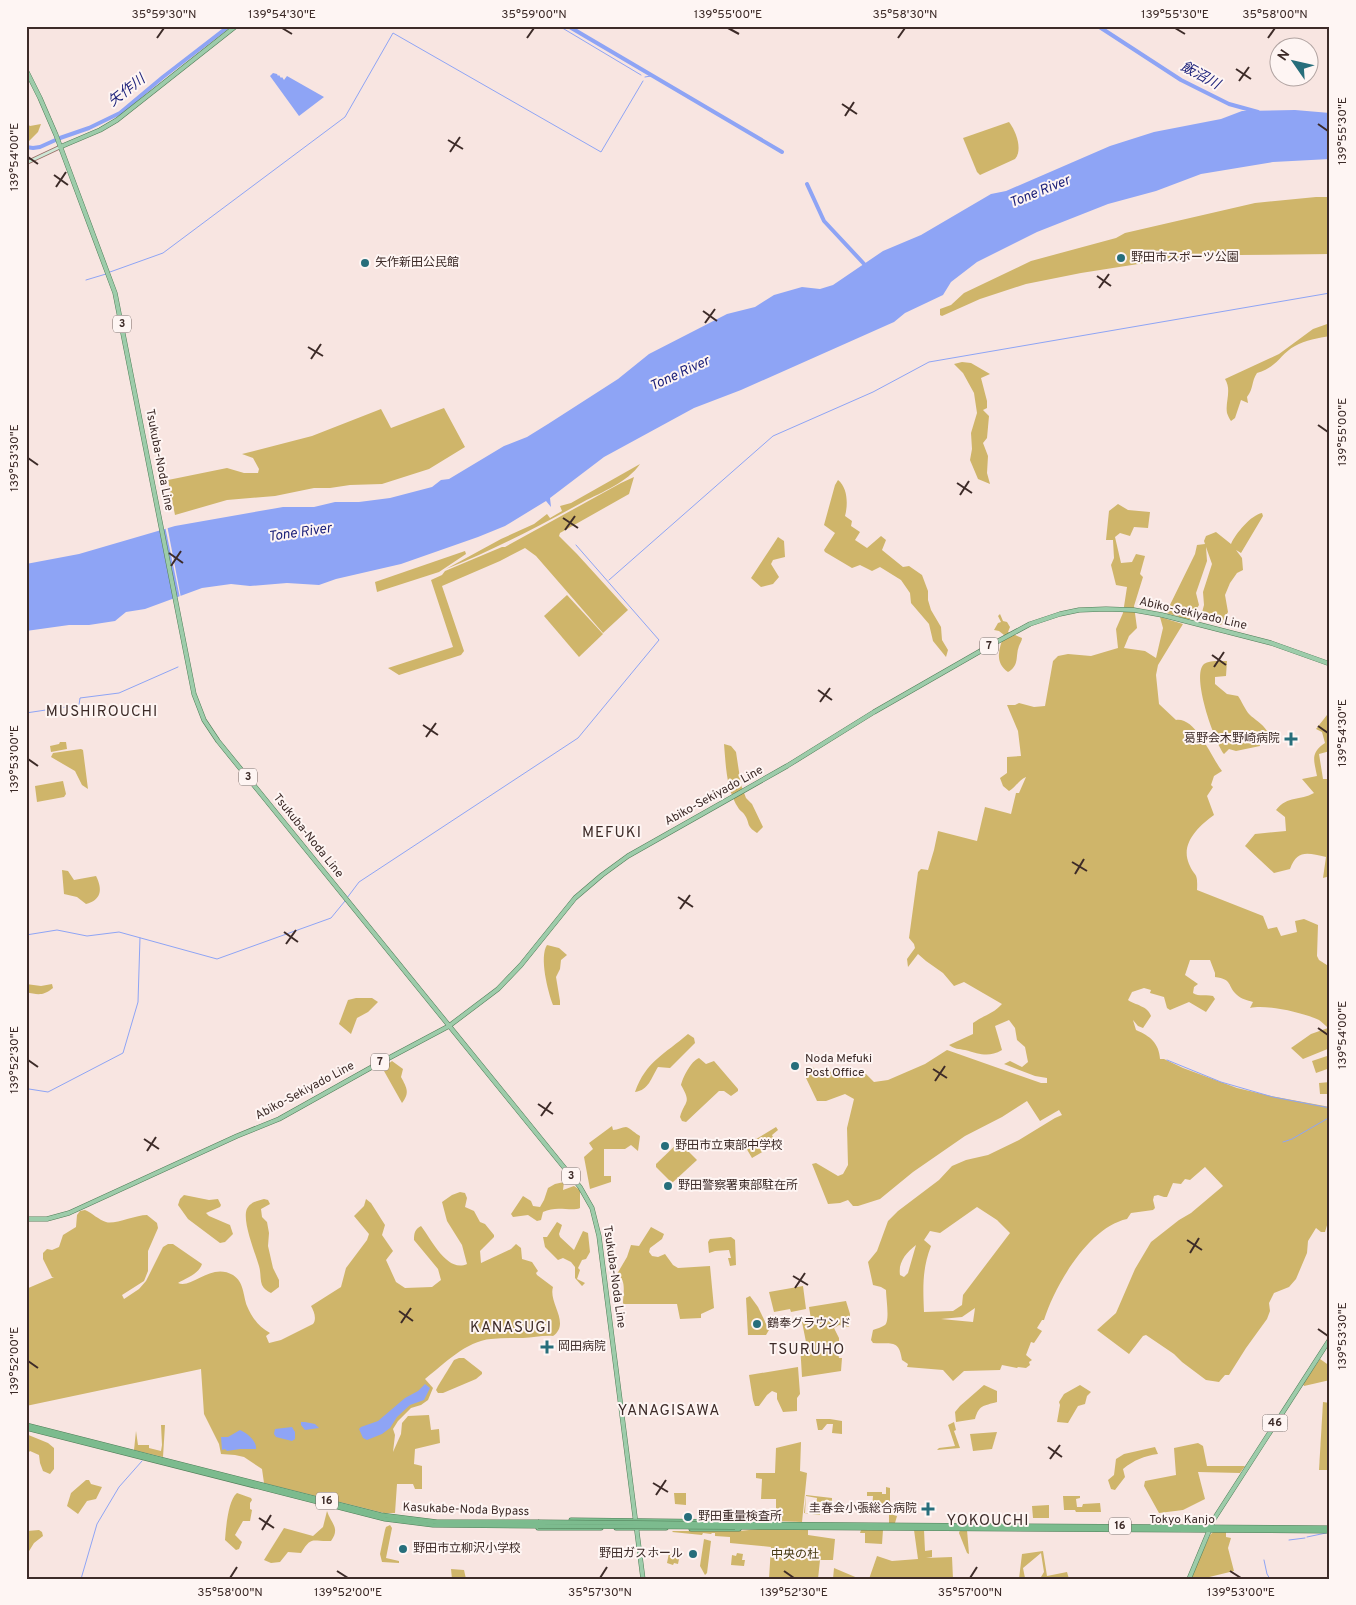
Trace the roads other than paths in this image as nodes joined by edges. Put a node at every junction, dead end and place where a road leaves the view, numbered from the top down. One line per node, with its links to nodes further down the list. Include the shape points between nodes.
1 (236, 26): 3 (main road, via 117,120)
2 (26, 70): 3 (main road, Tsukuba-Noda Line)
3 (60, 145): 4 (main road); 6 (main road, Tsukuba-Noda Line / 3, via 115,293 196,699 208,726)
4 (26, 163)
5 (1330, 664): 6 (main road, Abiko-Sekiyado Line / 7, via 1271,643 1134,610 1079,610 1030,624 628,856 575,898 498,989)
6 (450, 1026): 7 (main road, Abiko-Sekiyado Line / 7, via 271,1122 69,1213 47,1219); 10 (main road, Tsukuba-Noda Line / 3, via 580,1187 592,1208 599,1236)
7 (26, 1219)
8 (1330, 1339): 17 (main road, 46)
9 (26, 1427): 11 (highway, Kasukabe-Noda Bypass / 16, via 381,1516 437,1522); 15 (highway, Kasukabe-Noda Bypass / 16, via 385,1519 433,1525)
10 (635, 1521): 11 (highway, 16); 13 (highway, 16); 18 (main road, Tsukuba-Noda Line / 3)
11 (522, 1522): 12 (highway, Kasukabe-Noda Bypass / 16)
12 (538, 1524): 14 (highway, Kasukabe-Noda Bypass / 16, bridge); 15 (highway, Kasukabe-Noda Bypass / 16)
13 (781, 1524): 14 (highway, Tokyo Kanjo / 16); 17 (highway, Tokyo Kanjo / 16)
14 (735, 1525): 16 (highway, Tokyo Kanjo / 16)
15 (514, 1526): 18 (highway, 16)
16 (758, 1527): 17 (highway, Tokyo Kanjo / 16); 18 (highway, 16)
17 (1210, 1528): 19 (highway, Tokyo Kanjo / 16); 21 (main road, 46)
18 (636, 1529): 20 (main road, Tsukuba-Noda Line / 3)
19 (1330, 1530)
20 (643, 1579)
21 (1189, 1579)

